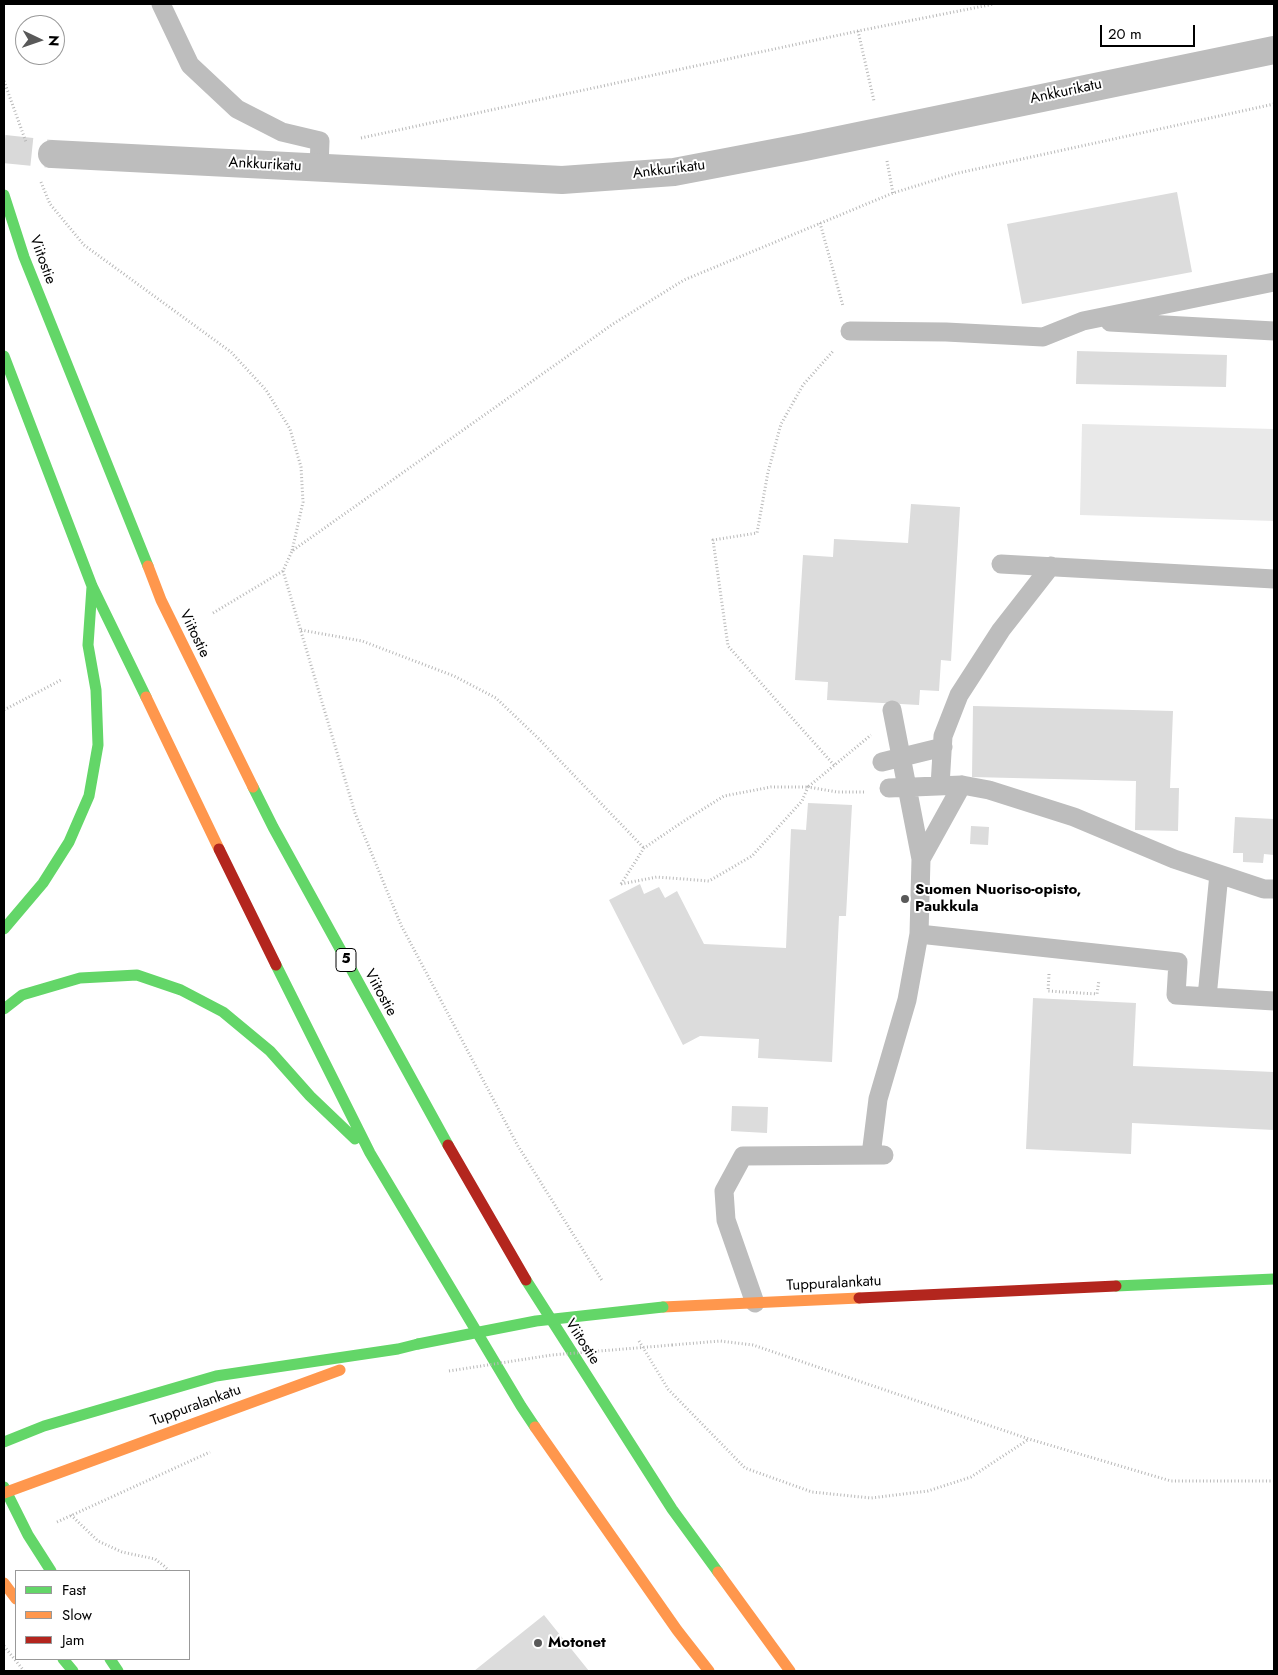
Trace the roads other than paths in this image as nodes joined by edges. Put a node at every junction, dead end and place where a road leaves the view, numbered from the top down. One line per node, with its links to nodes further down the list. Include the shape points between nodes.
1 (161, 4): 4 (lane, via 190,65 237,109 282,132 320,141)
2 (1274, 50): 4 (street, Ankkurikatu, via 674,172 562,180)
3 (52, 154): 4 (street, Ankkurikatu)
4 (318, 168)
5 (4, 195): 44 (main road, Viitostie / 5, via 24,257 161,600 273,827 430,1116 530,1289 672,1509)
6 (1274, 282): 7 (lane)
7 (1084, 321): 8 (lane, via 1043,337); 9 (lane)
8 (850, 331)
9 (1274, 331)
10 (4, 356): 14 (main road)
11 (1000, 564): 12 (lane)
12 (1052, 566): 13 (lane); 16 (lane, via 1001,630 959,695)
13 (1274, 579)
14 (92, 586): 25 (main road, via 88,645 96,690 98,745 89,796 69,842 43,883); 30 (main road)
15 (892, 710): 17 (lane)
16 (942, 747): 17 (lane); 20 (lane)
17 (901, 757): 18 (lane); 21 (lane)
18 (882, 762)
19 (962, 785): 20 (lane); 22 (lane); 23 (lane, via 1074,816 1174,859)
20 (940, 786): 21 (lane)
21 (898, 788): 22 (lane)
22 (921, 859): 26 (lane)
23 (1219, 874): 24 (lane, via 1264,889); 27 (lane)
24 (1274, 889)
25 (4, 929)
26 (919, 934): 27 (lane, via 1178,962 1176,995); 32 (lane, via 907,1000 878,1099 877,1155 743,1156 724,1191 726,1220)
27 (1207, 997): 28 (lane)
28 (1274, 1001)
29 (4, 1009): 30 (main road, via 22,995 80,978 137,975 181,990 223,1012 270,1051 310,1096)
30 (370, 1153): 43 (main road, via 521,1406 676,1630)
31 (1274, 1279): 32 (main road, Tuppuralankatu)
32 (755, 1303): 33 (main road, Tuppuralankatu, bridge, via 663,1307 536,1321)
33 (398, 1349): 34 (main road, Tuppuralankatu, via 216,1376 44,1426); 35 (main road, Tuppuralankatu)
34 (4, 1442)
35 (4, 1490): 36 (main road)
36 (50, 1570)
37 (4, 1583): 38 (main road)
38 (15, 1598)
39 (64, 1660): 41 (main road)
40 (111, 1660): 42 (main road)
41 (73, 1671)
42 (118, 1671)
43 (709, 1671)
44 (790, 1671)

